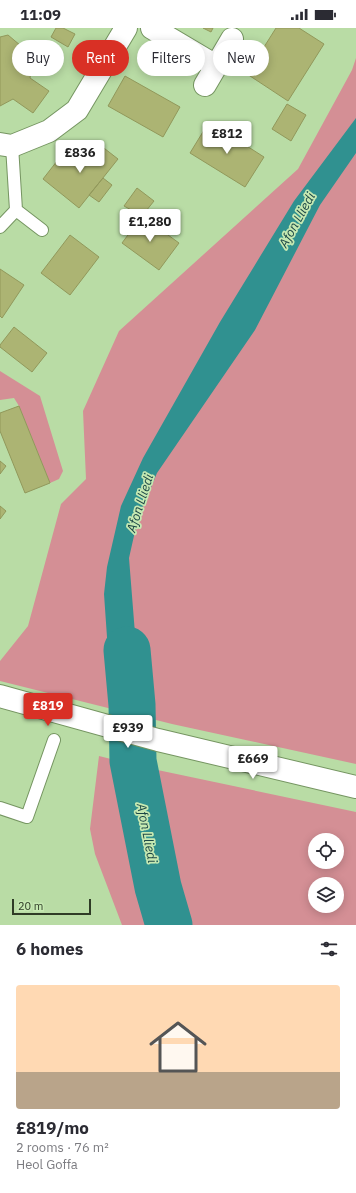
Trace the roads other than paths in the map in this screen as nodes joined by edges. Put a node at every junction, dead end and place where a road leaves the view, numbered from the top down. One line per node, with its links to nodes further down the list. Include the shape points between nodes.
1 (126, 28): 6 (street, via 77,110 49,131)
2 (152, 28): 3 (street)
3 (213, 64)
4 (213, 71): 5 (street)
5 (205, 85)
6 (6, 145): 7 (lane)
7 (16, 210): 8 (lane); 9 (lane)
8 (0, 227)
9 (42, 230)
10 (0, 696): 12 (street, via 158,740)
11 (54, 740): 13 (lane, via 27,817)
12 (356, 787)
13 (0, 808)

